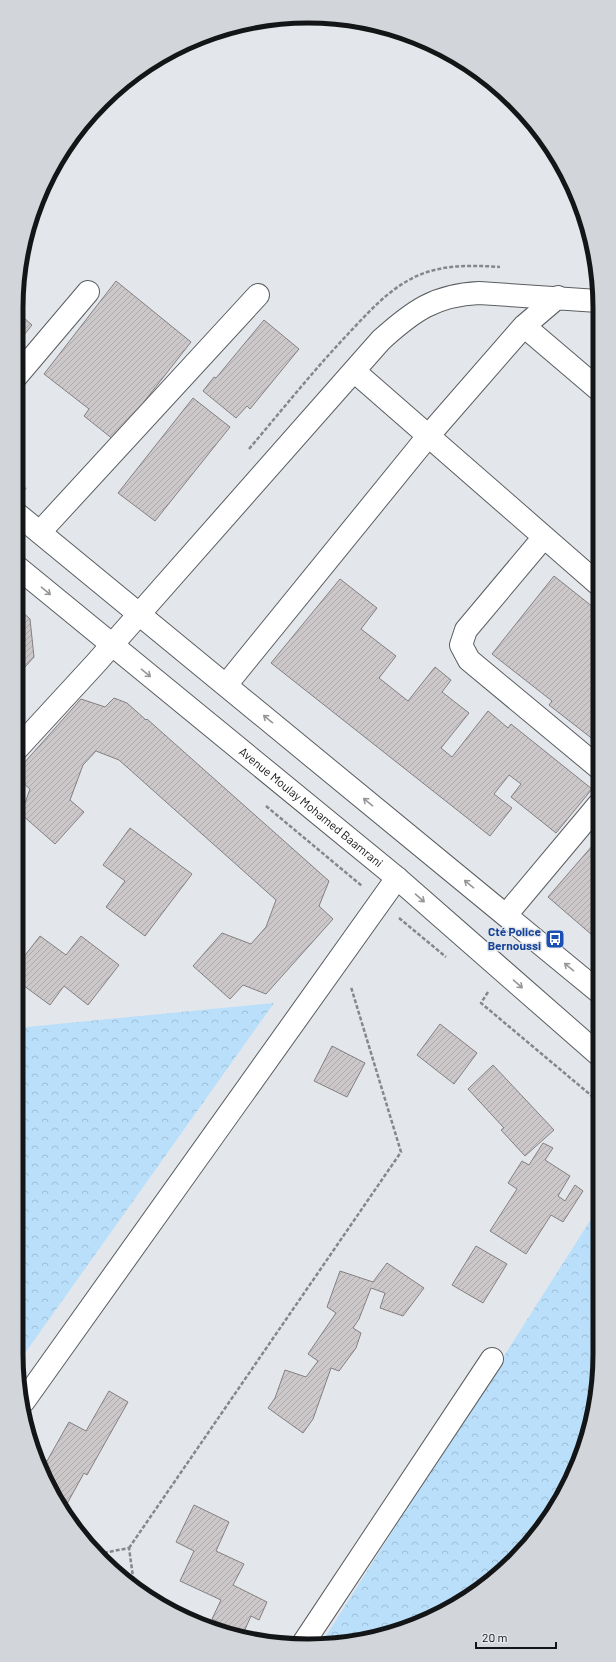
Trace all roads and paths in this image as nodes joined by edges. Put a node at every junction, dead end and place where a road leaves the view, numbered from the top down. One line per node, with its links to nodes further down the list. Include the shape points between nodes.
1 (88, 292): 6 (street)
2 (258, 295): 11 (street)
3 (558, 297): 4 (street); 5 (street); 7 (street, via 479,293 443,298 420,308 401,322)
4 (593, 300)
5 (524, 326): 8 (street); 9 (street)
6 (23, 370)
7 (354, 371): 9 (street); 15 (street)
8 (593, 385)
9 (429, 435): 12 (street); 17 (street)
10 (23, 518): 11 (street)
11 (40, 532): 15 (street)
12 (544, 538): 14 (street); 19 (street, via 466,630 461,646 469,660)
13 (23, 572): 16 (street, Avenue Moulay Mohamed Baamrani, one-way to 16)
14 (593, 580)
15 (139, 615): 16 (street); 17 (street)
16 (112, 645): 18 (street); 21 (street, Avenue Moulay Mohamed Baamrani, one-way to 21)
17 (226, 685): 23 (street, one-way to 17)
18 (23, 742)
19 (593, 763)
20 (593, 811): 23 (street)
21 (397, 878): 22 (street); 30 (street, Avenue Moulay Mohamed Baamrani, one-way to 30)
22 (381, 902): 24 (path); 33 (street)
23 (506, 915): 29 (street, one-way to 23)
24 (399, 918): 25 (path); 26 (path)
25 (395, 924)
26 (447, 958)
27 (350, 985): 34 (path, via 401,1152)
28 (483, 987): 31 (path, via 489,992 481,1003)
29 (593, 987)
30 (593, 1050)
31 (593, 1097)
32 (492, 1359): 37 (street)
33 (26, 1399)
34 (128, 1548): 35 (path); 36 (path)
35 (103, 1553)
36 (133, 1578)
37 (306, 1639)

